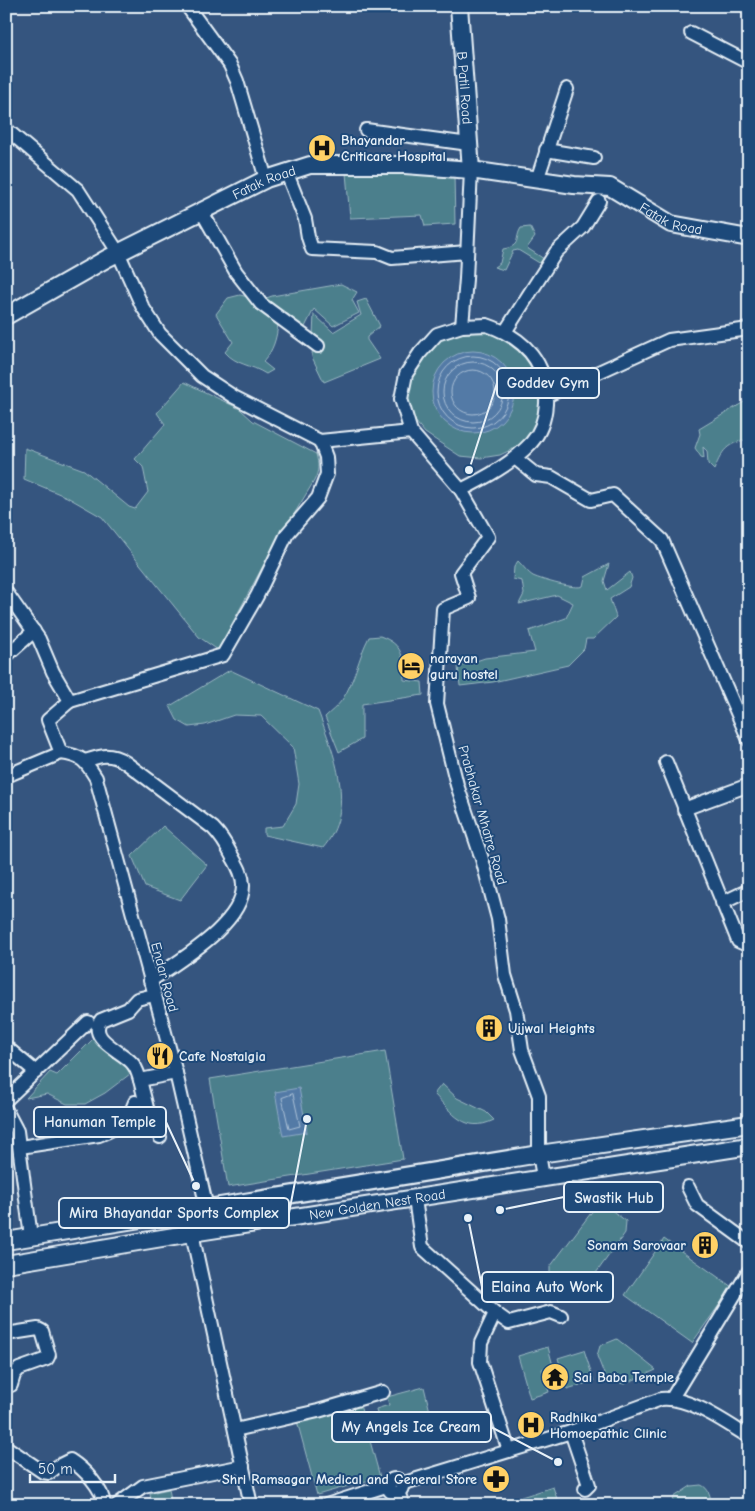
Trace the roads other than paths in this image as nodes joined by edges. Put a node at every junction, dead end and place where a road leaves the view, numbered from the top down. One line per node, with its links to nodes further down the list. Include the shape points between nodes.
1 (187, 6): 13 (street, via 230,65)
2 (459, 6): 8 (main road, B Patil Road)
3 (691, 33): 4 (street)
4 (749, 63)
5 (567, 89): 9 (street)
6 (6, 129): 18 (street, via 78,190)
7 (366, 130): 8 (street)
8 (469, 144): 11 (main road, B Patil Road)
9 (546, 150): 10 (street); 14 (street)
10 (594, 158)
11 (471, 170): 12 (main road, Fatak Road, via 405,165 310,165); 14 (main road, Fatak Road); 19 (street)
12 (286, 171): 13 (main road, Fatak Road); 19 (street, via 305,219 312,249 377,252 392,258)
13 (266, 179): 16 (main road, Fatak Road)
14 (537, 180): 17 (main road, Fatak Road, via 610,187 671,224)
15 (599, 201): 23 (street, via 582,227 556,252)
16 (202, 212): 18 (main road, Fatak Road); 24 (street, via 236,272 261,304)
17 (749, 238)
18 (118, 252): 20 (main road, Fatak Road); 27 (street, via 142,306 160,334 180,356 202,376 234,397)
19 (468, 252): 21 (street)
20 (6, 316)
21 (462, 326): 23 (street, via 487,325); 26 (street, via 437,334 406,374 401,399)
22 (749, 328): 25 (street, via 669,340)
23 (505, 332): 25 (street, via 527,348 542,369)
24 (318, 346)
25 (546, 396): 28 (street, via 545,420 532,442)
26 (410, 432): 27 (street); 29 (street)
27 (320, 441): 33 (street, via 326,457 327,474 318,498 287,534 258,596 223,655)
28 (515, 458): 29 (street, via 496,473); 34 (street, via 536,475 551,477 591,500 613,495 662,540)
29 (461, 490): 58 (street, Prabhakar Mhatre Road, via 488,537 461,573 469,598 442,608 437,704 498,919 505,975 516,1010 522,1050 539,1096)
30 (6, 592): 31 (street)
31 (34, 631): 32 (street); 33 (street)
32 (6, 656)
33 (70, 701): 35 (street, via 48,720)
34 (749, 740)
35 (60, 753): 36 (street); 38 (street)
36 (85, 760): 44 (street, Endar Road, via 96,778); 44 (street, via 112,754 125,762 214,828 241,872 242,896 218,931)
37 (666, 762): 40 (street)
38 (6, 776)
39 (749, 785): 40 (street)
40 (684, 809): 42 (street)
41 (749, 890): 42 (street)
42 (722, 903): 43 (street, via 738,941)
43 (749, 946)
44 (150, 981): 45 (street, Endar Road)
45 (154, 995): 49 (street, Endar Road); 50 (street, via 137,999 128,1009 100,1020 97,1026 99,1037 133,1063)
46 (88, 1022): 48 (street)
47 (6, 1047): 48 (street)
48 (36, 1072): 51 (street)
49 (176, 1073): 50 (street); 62 (street, Endar Road)
50 (140, 1080): 55 (street, via 147,1108)
51 (6, 1100)
52 (135, 1102): 57 (street, via 126,1119 110,1131)
53 (6, 1110): 57 (street, via 17,1131)
54 (749, 1124): 58 (main road, New Golden Nest Road)
55 (160, 1137)
56 (749, 1146): 59 (main road, New Golden Nest Road)
57 (20, 1147): 66 (street)
58 (539, 1154): 59 (street, Prabhakar Mhatre Road); 62 (main road, New Golden Nest Road)
59 (543, 1177): 61 (main road, New Golden Nest Road)
60 (688, 1187): 68 (street, via 698,1204)
61 (415, 1199): 64 (main road, New Golden Nest Road); 71 (street, via 422,1247)
62 (208, 1206): 63 (main road, New Golden Nest Road); 64 (street, Endar Road)
63 (187, 1210): 65 (street); 66 (main road, New Golden Nest Road)
64 (212, 1230): 65 (main road, New Golden Nest Road)
65 (192, 1233): 69 (main road, New Golden Nest Road); 77 (street)
66 (31, 1237): 67 (main road, New Golden Nest Road)
67 (6, 1241)
68 (749, 1243)
69 (6, 1264)
70 (749, 1271): 76 (street)
71 (495, 1313): 72 (street, via 509,1323 551,1312); 81 (street, via 481,1343 480,1362)
72 (561, 1316)
73 (6, 1334): 74 (street, via 38,1329 42,1331 49,1355 47,1359 19,1369 11,1385)
74 (6, 1386)
75 (383, 1392): 77 (street)
76 (672, 1398): 78 (street, via 661,1398); 79 (street, via 713,1414)
77 (235, 1430): 82 (street)
78 (571, 1432): 81 (street); 84 (street, via 588,1485)
79 (749, 1437)
80 (6, 1447): 85 (street, via 43,1472 49,1473 70,1460 97,1487 104,1498)
81 (509, 1451): 83 (street)
82 (243, 1466): 86 (street, via 142,1486); 87 (street)
83 (396, 1487): 88 (street); 89 (street)
84 (585, 1489)
85 (104, 1505)
86 (117, 1505)
87 (250, 1505)
88 (326, 1505)
89 (403, 1505)

